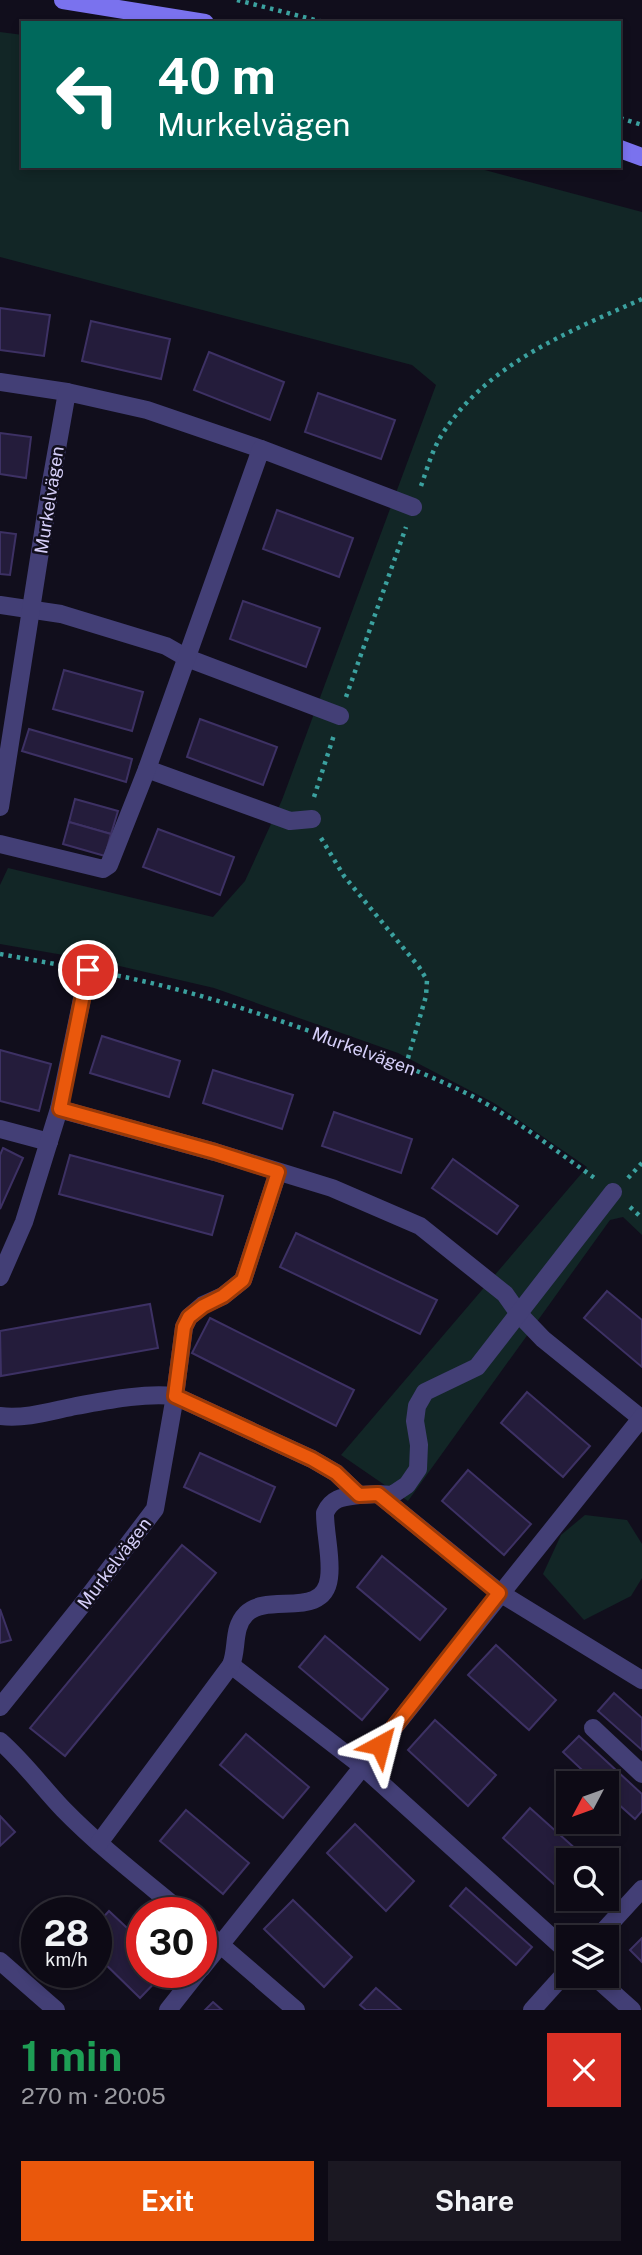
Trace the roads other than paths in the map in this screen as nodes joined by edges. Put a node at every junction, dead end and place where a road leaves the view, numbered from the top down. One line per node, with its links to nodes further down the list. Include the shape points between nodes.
1 (63, 0): 2 (main road)
2 (193, 21)
3 (621, 149): 4 (main road)
4 (642, 157)
5 (0, 382): 6 (street)
6 (67, 392): 7 (street, via 147,410); 10 (street, Murkelvägen)
7 (261, 449): 8 (street); 11 (street)
8 (413, 507)
9 (0, 605): 10 (street)
10 (32, 609): 11 (street, via 166,646); 14 (street, Murkelvägen)
11 (187, 658): 12 (street); 13 (street)
12 (340, 716)
13 (147, 769): 15 (street, via 290,821); 16 (street, via 114,854 103,869)
14 (0, 807)
15 (312, 820)
16 (0, 844)
17 (88, 970): 18 (street)
18 (60, 1109): 20 (street); 21 (street)
19 (0, 1129): 20 (street)
20 (49, 1142): 23 (street, via 24,1222)
21 (278, 1172): 24 (street, via 332,1188 420,1226 505,1294); 25 (street, Murkelvägen, via 243,1280 189,1317 184,1327)
22 (613, 1192): 24 (street)
23 (0, 1277)
24 (519, 1314): 27 (street, via 543,1339); 28 (street, via 477,1367 425,1392 415,1420 418,1469 407,1485 392,1495)
25 (175, 1396): 26 (street, via 144,1395 13,1418); 29 (street, via 312,1459); 33 (street, Murkelvägen, via 155,1509)
26 (0, 1416)
27 (642, 1418): 30 (street)
28 (378, 1494): 29 (street); 30 (street)
29 (359, 1495): 31 (street, via 336,1499 328,1506 330,1580 326,1589 311,1602 259,1606 247,1612 236,1636)
30 (499, 1593): 32 (street); 36 (street)
31 (231, 1665): 36 (street); 38 (street)
32 (642, 1680)
33 (0, 1707)
34 (593, 1728): 37 (street)
35 (0, 1741): 38 (street)
36 (363, 1767): 42 (street); 44 (street)
37 (642, 1774)
38 (100, 1843): 40 (street)
39 (642, 1889): 41 (street)
40 (164, 1897)
41 (609, 1925)
42 (556, 1941)
43 (217, 1942): 44 (street)
44 (220, 1945): 45 (street); 52 (street)
45 (217, 1949)
46 (0, 1961): 50 (street)
47 (556, 1984): 53 (street)
48 (186, 1988): 51 (street)
49 (607, 1988): 54 (street)
50 (56, 2010)
51 (168, 2010)
52 (296, 2010)
53 (533, 2010)
54 (632, 2010)

